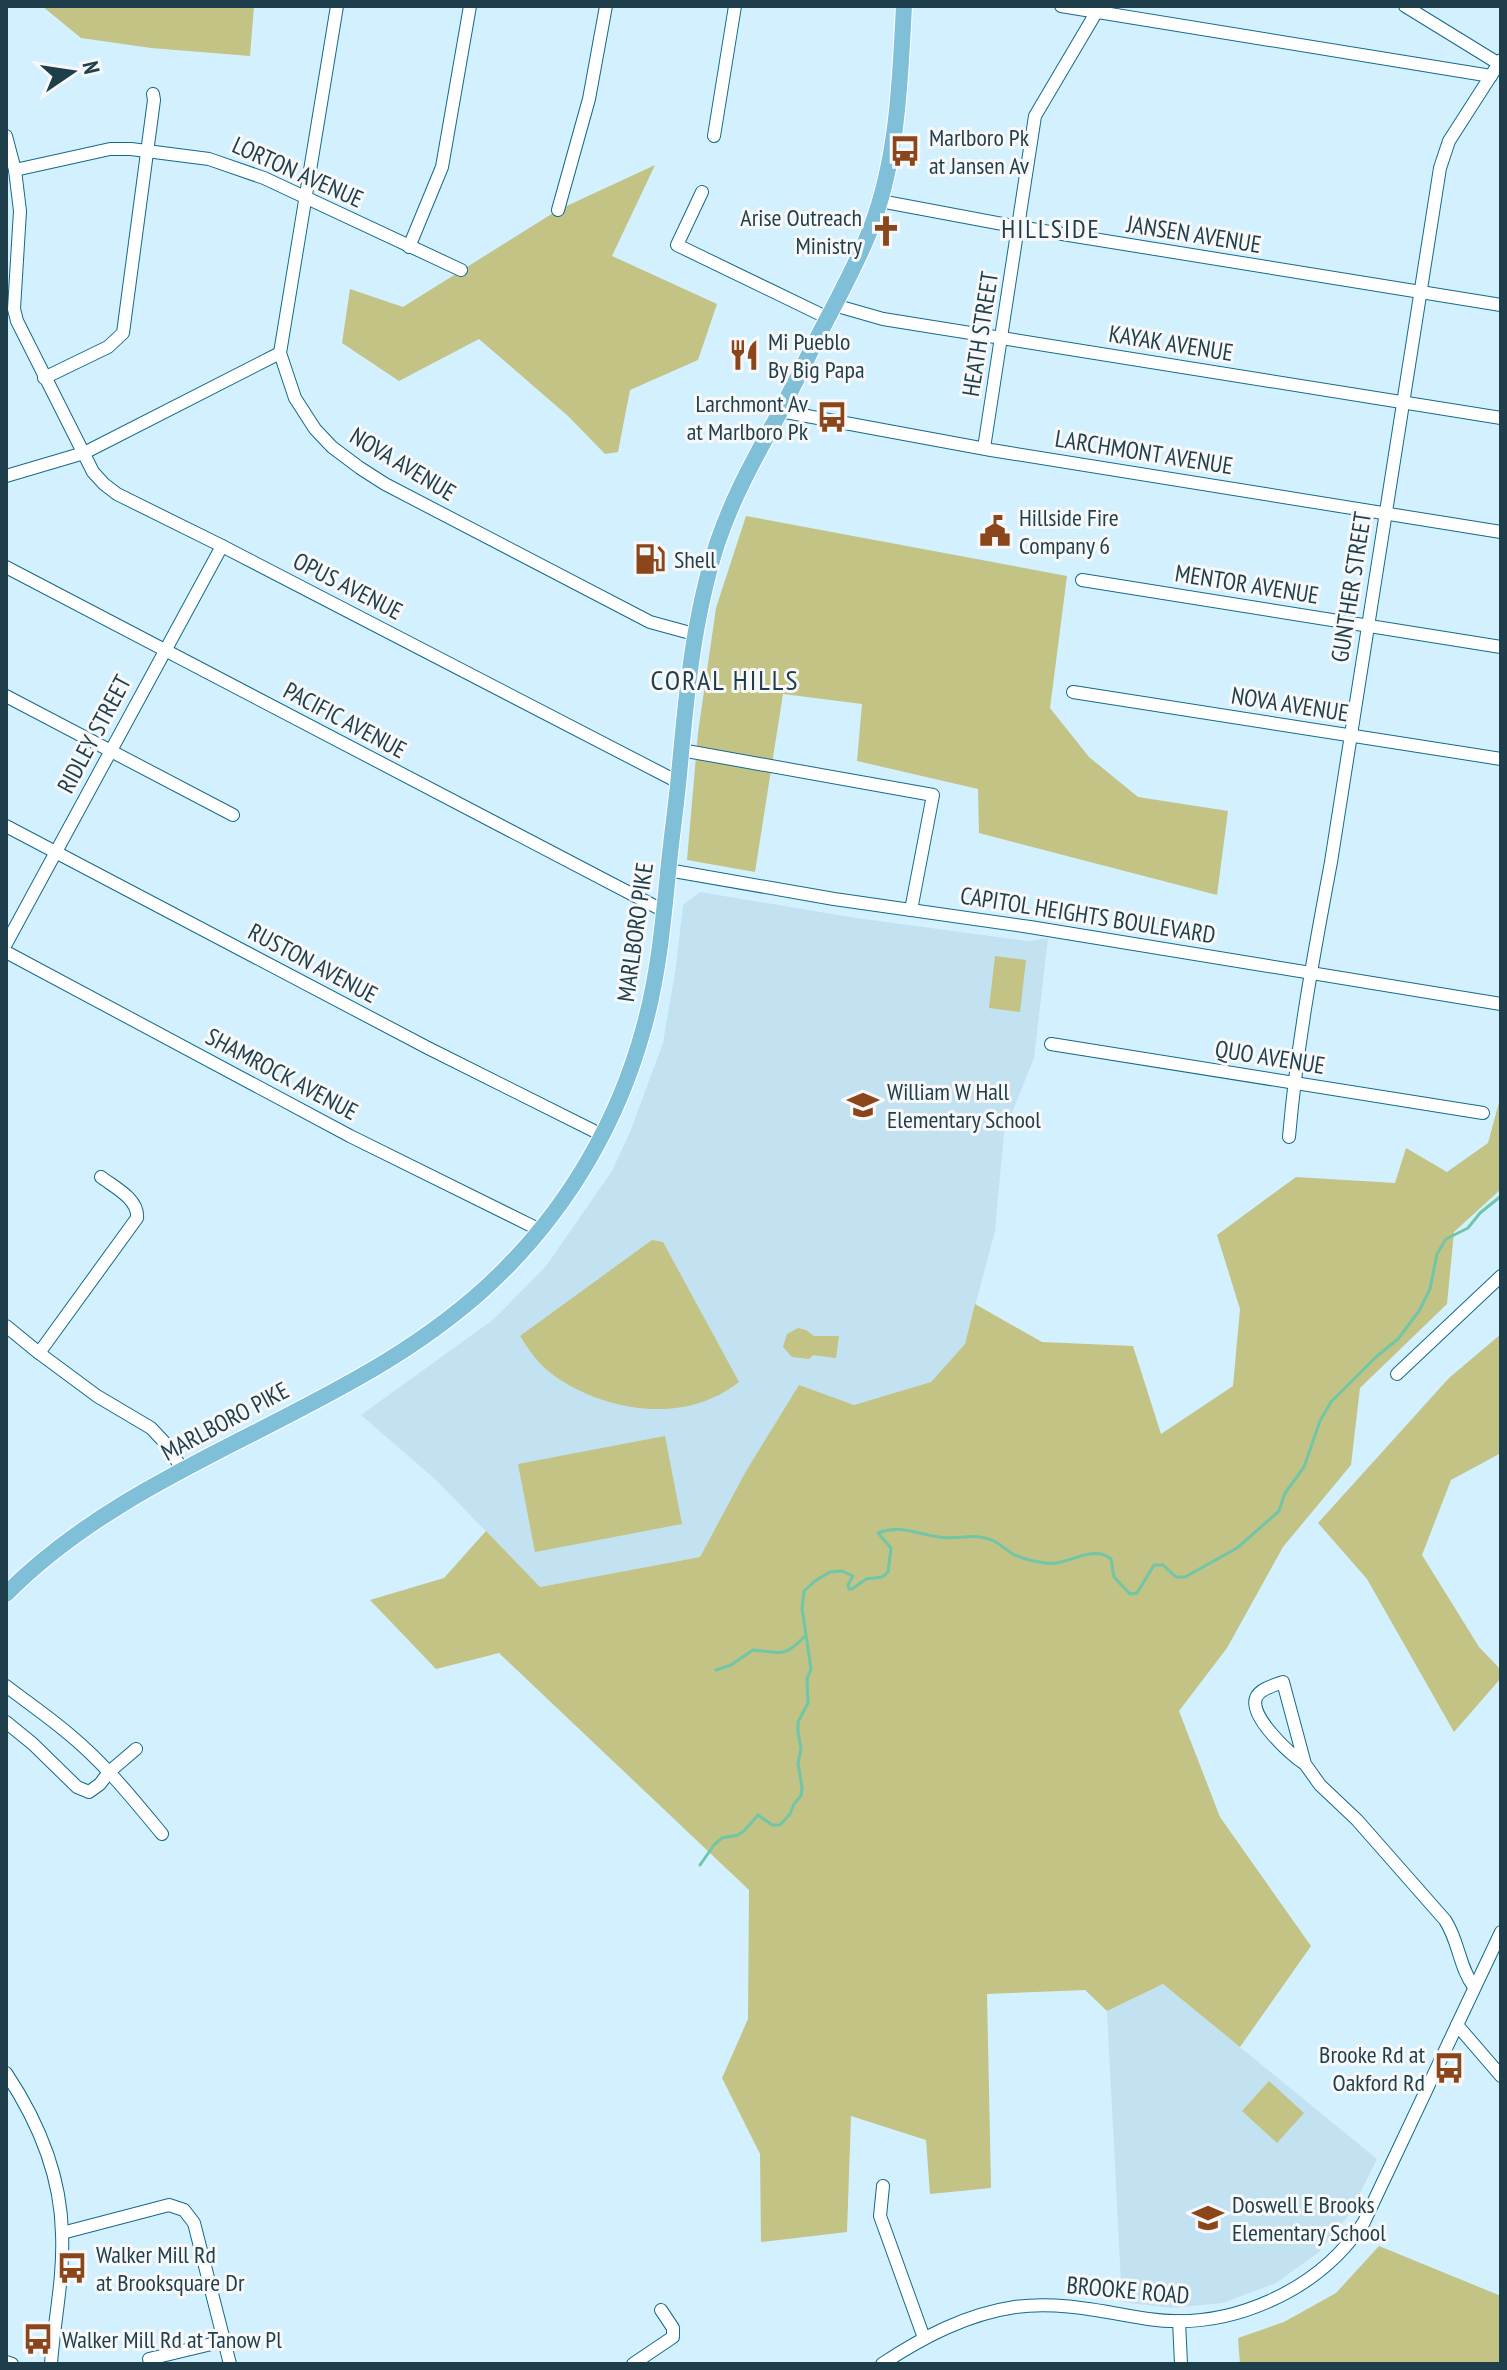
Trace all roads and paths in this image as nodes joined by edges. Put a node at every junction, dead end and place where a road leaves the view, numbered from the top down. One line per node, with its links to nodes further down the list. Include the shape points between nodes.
1 (337, 6): 17 (street, NOVA AVENUE)
2 (470, 6): 21 (street, via 442,167)
3 (606, 6): 19 (street, via 589,99)
4 (735, 6): 13 (street)
5 (904, 6): 18 (main road, MARLBORO PIKE, via 895,132)
6 (1061, 6): 8 (street)
7 (1405, 6): 9 (street)
8 (1098, 9): 10 (street); 20 (street, HEATH STREET, via 1035,116)
9 (1500, 63): 10 (street, GUNTHER STREET)
10 (1491, 76): 23 (street, GUNTHER STREET, via 1447,145)
11 (153, 94): 14 (street)
12 (6, 136): 15 (street, OPUS AVENUE)
13 (714, 136)
14 (148, 151): 15 (street, LORTON AVENUE, via 110,149); 17 (street, LORTON AVENUE, via 223,162); 28 (street, via 123,333 108,347)
15 (15, 170): 28 (street, OPUS AVENUE, via 20,211 14,309)
16 (702, 192): 25 (street, KAYAK AVENUE, via 677,245)
17 (306, 196): 21 (street, LORTON AVENUE); 27 (street, NOVA AVENUE)
18 (880, 201): 20 (street, JANSEN AVENUE); 25 (main road, MARLBORO PIKE)
19 (558, 210)
20 (1019, 227): 23 (street, JANSEN AVENUE); 26 (street, HEATH STREET)
21 (409, 247): 22 (street, LORTON AVENUE)
22 (461, 270)
23 (1419, 292): 24 (street, JANSEN AVENUE); 29 (street, GUNTHER STREET)
24 (1501, 305)
25 (831, 311): 26 (street, KAYAK AVENUE); 30 (main road, MARLBORO PIKE)
26 (1001, 338): 29 (street, KAYAK AVENUE); 32 (street, HEATH STREET)
27 (280, 353): 33 (street); 41 (street, NOVA AVENUE, via 295,398 315,429 360,468 650,622)
28 (44, 378): 33 (street, OPUS AVENUE)
29 (1403, 403): 31 (street, KAYAK AVENUE); 35 (street, GUNTHER STREET)
30 (780, 411): 32 (street, LARCHMONT AVENUE); 41 (main road, MARLBORO PIKE, via 731,503)
31 (1501, 418)
32 (984, 448): 35 (street, LARCHMONT AVENUE)
33 (84, 453): 34 (street); 37 (street, OPUS AVENUE, via 109,489)
34 (6, 476)
35 (1385, 514): 36 (street, LARCHMONT AVENUE); 40 (street, GUNTHER STREET)
36 (1501, 532)
37 (222, 546): 43 (street, RIDLEY STREET); 50 (street, OPUS AVENUE)
38 (6, 567): 43 (street, PACIFIC AVENUE)
39 (1082, 580): 40 (street, MENTOR AVENUE)
40 (1367, 625): 42 (street, MENTOR AVENUE); 46 (street, GUNTHER STREET)
41 (694, 634): 47 (main road, MARLBORO PIKE)
42 (1501, 647)
43 (163, 651): 48 (street, RIDLEY STREET); 56 (street, PACIFIC AVENUE)
44 (1073, 692): 46 (street, NOVA AVENUE)
45 (6, 696): 48 (street)
46 (1349, 735): 49 (street, NOVA AVENUE); 59 (street, GUNTHER STREET)
47 (681, 750): 50 (main road, MARLBORO PIKE); 55 (street, via 933,795)
48 (110, 751): 51 (street); 53 (street, RIDLEY STREET)
49 (1501, 759)
50 (678, 782): 54 (main road, MARLBORO PIKE)
51 (233, 815)
52 (6, 826): 53 (street, RUSTON AVENUE)
53 (56, 852): 57 (street, RIDLEY STREET); 64 (street, RUSTON AVENUE)
54 (668, 870): 55 (street, CAPITOL HEIGHTS BOULEVARD); 56 (main road, MARLBORO PIKE)
55 (911, 910): 59 (street, CAPITOL HEIGHTS BOULEVARD)
56 (664, 911): 64 (main road, MARLBORO PIKE, via 644,1029)
57 (6, 944)
58 (6, 952): 67 (street, SHAMROCK AVENUE, via 350,1136)
59 (1311, 972): 60 (street, CAPITOL HEIGHTS BOULEVARD); 62 (street, GUNTHER STREET)
60 (1501, 1004)
61 (1051, 1044): 62 (street, QUO AVENUE)
62 (1294, 1083): 63 (street, QUO AVENUE); 65 (street, GUNTHER STREET)
63 (1483, 1113)
64 (602, 1135): 67 (main road, MARLBORO PIKE)
65 (1289, 1137)
66 (101, 1177): 70 (street, via 132,1201 137,1218)
67 (540, 1230): 72 (main road, MARLBORO PIKE, via 479,1294 402,1352)
68 (1501, 1276): 71 (street)
69 (6, 1326): 70 (street)
70 (39, 1353): 72 (street, via 151,1428)
71 (1397, 1374)
72 (182, 1469): 73 (main road, MARLBORO PIKE, via 90,1523)
73 (6, 1594)
74 (6, 1686): 78 (street)
75 (6, 1722): 78 (street, via 77,1787 89,1792)
76 (136, 1749): 78 (street)
77 (1305, 1764): 77 (street, via 1265,1725 1256,1708 1260,1693 1283,1682); 81 (street, via 1445,1920)
78 (109, 1772): 79 (street)
79 (162, 1834)
80 (1501, 1932): 81 (street, BROOKE ROAD)
81 (1474, 1987): 82 (street, BROOKE ROAD)
82 (1457, 2025): 84 (street); 88 (street, BROOKE ROAD, via 1377,2199 1342,2251 1283,2295 1242,2311)
83 (6, 2073): 86 (street, via 43,2142)
84 (1501, 2076)
85 (883, 2186): 89 (street, via 880,2216)
86 (62, 2233): 90 (street, via 169,2205 184,2210 194,2223); 94 (street)
87 (661, 2310): 96 (street, via 673,2337)
88 (1179, 2321): 89 (street, BROOKE ROAD, via 1039,2306 970,2318); 98 (street)
89 (924, 2338): 97 (street, BROOKE ROAD)
90 (224, 2341): 91 (street); 95 (street)
91 (149, 2359)
92 (6, 2362): 93 (street)
93 (12, 2364)
94 (51, 2364)
95 (230, 2364)
96 (633, 2364)
97 (882, 2364)
98 (1181, 2364)

